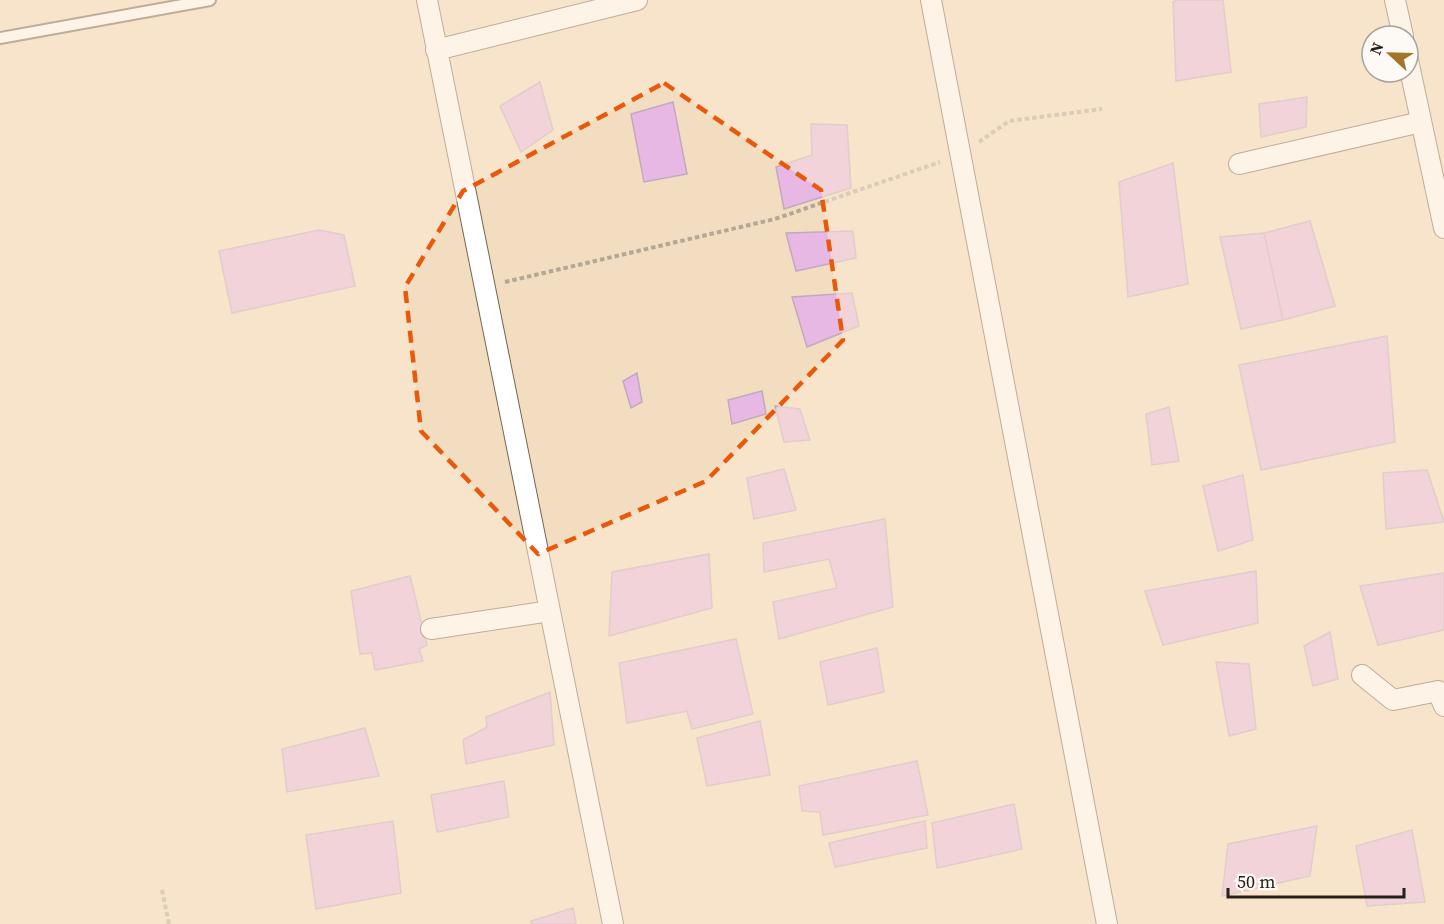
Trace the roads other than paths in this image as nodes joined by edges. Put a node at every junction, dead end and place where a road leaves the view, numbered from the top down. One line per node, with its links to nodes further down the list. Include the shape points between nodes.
1 (210, 0): 7 (lane)
2 (427, 0): 8 (street)
3 (637, 0): 8 (street)
4 (931, 0): 18 (street)
5 (1395, 0): 6 (street)
6 (1400, 24)
7 (0, 38)
8 (436, 50): 13 (street)
9 (1413, 84): 10 (street)
10 (1421, 122): 11 (street); 12 (street)
11 (1239, 164)
12 (1444, 228)
13 (550, 610): 14 (street); 17 (street)
14 (431, 629)
15 (1362, 675): 16 (street, via 1393,700 1438,691)
16 (1444, 706)
17 (613, 924)
18 (1107, 924)

